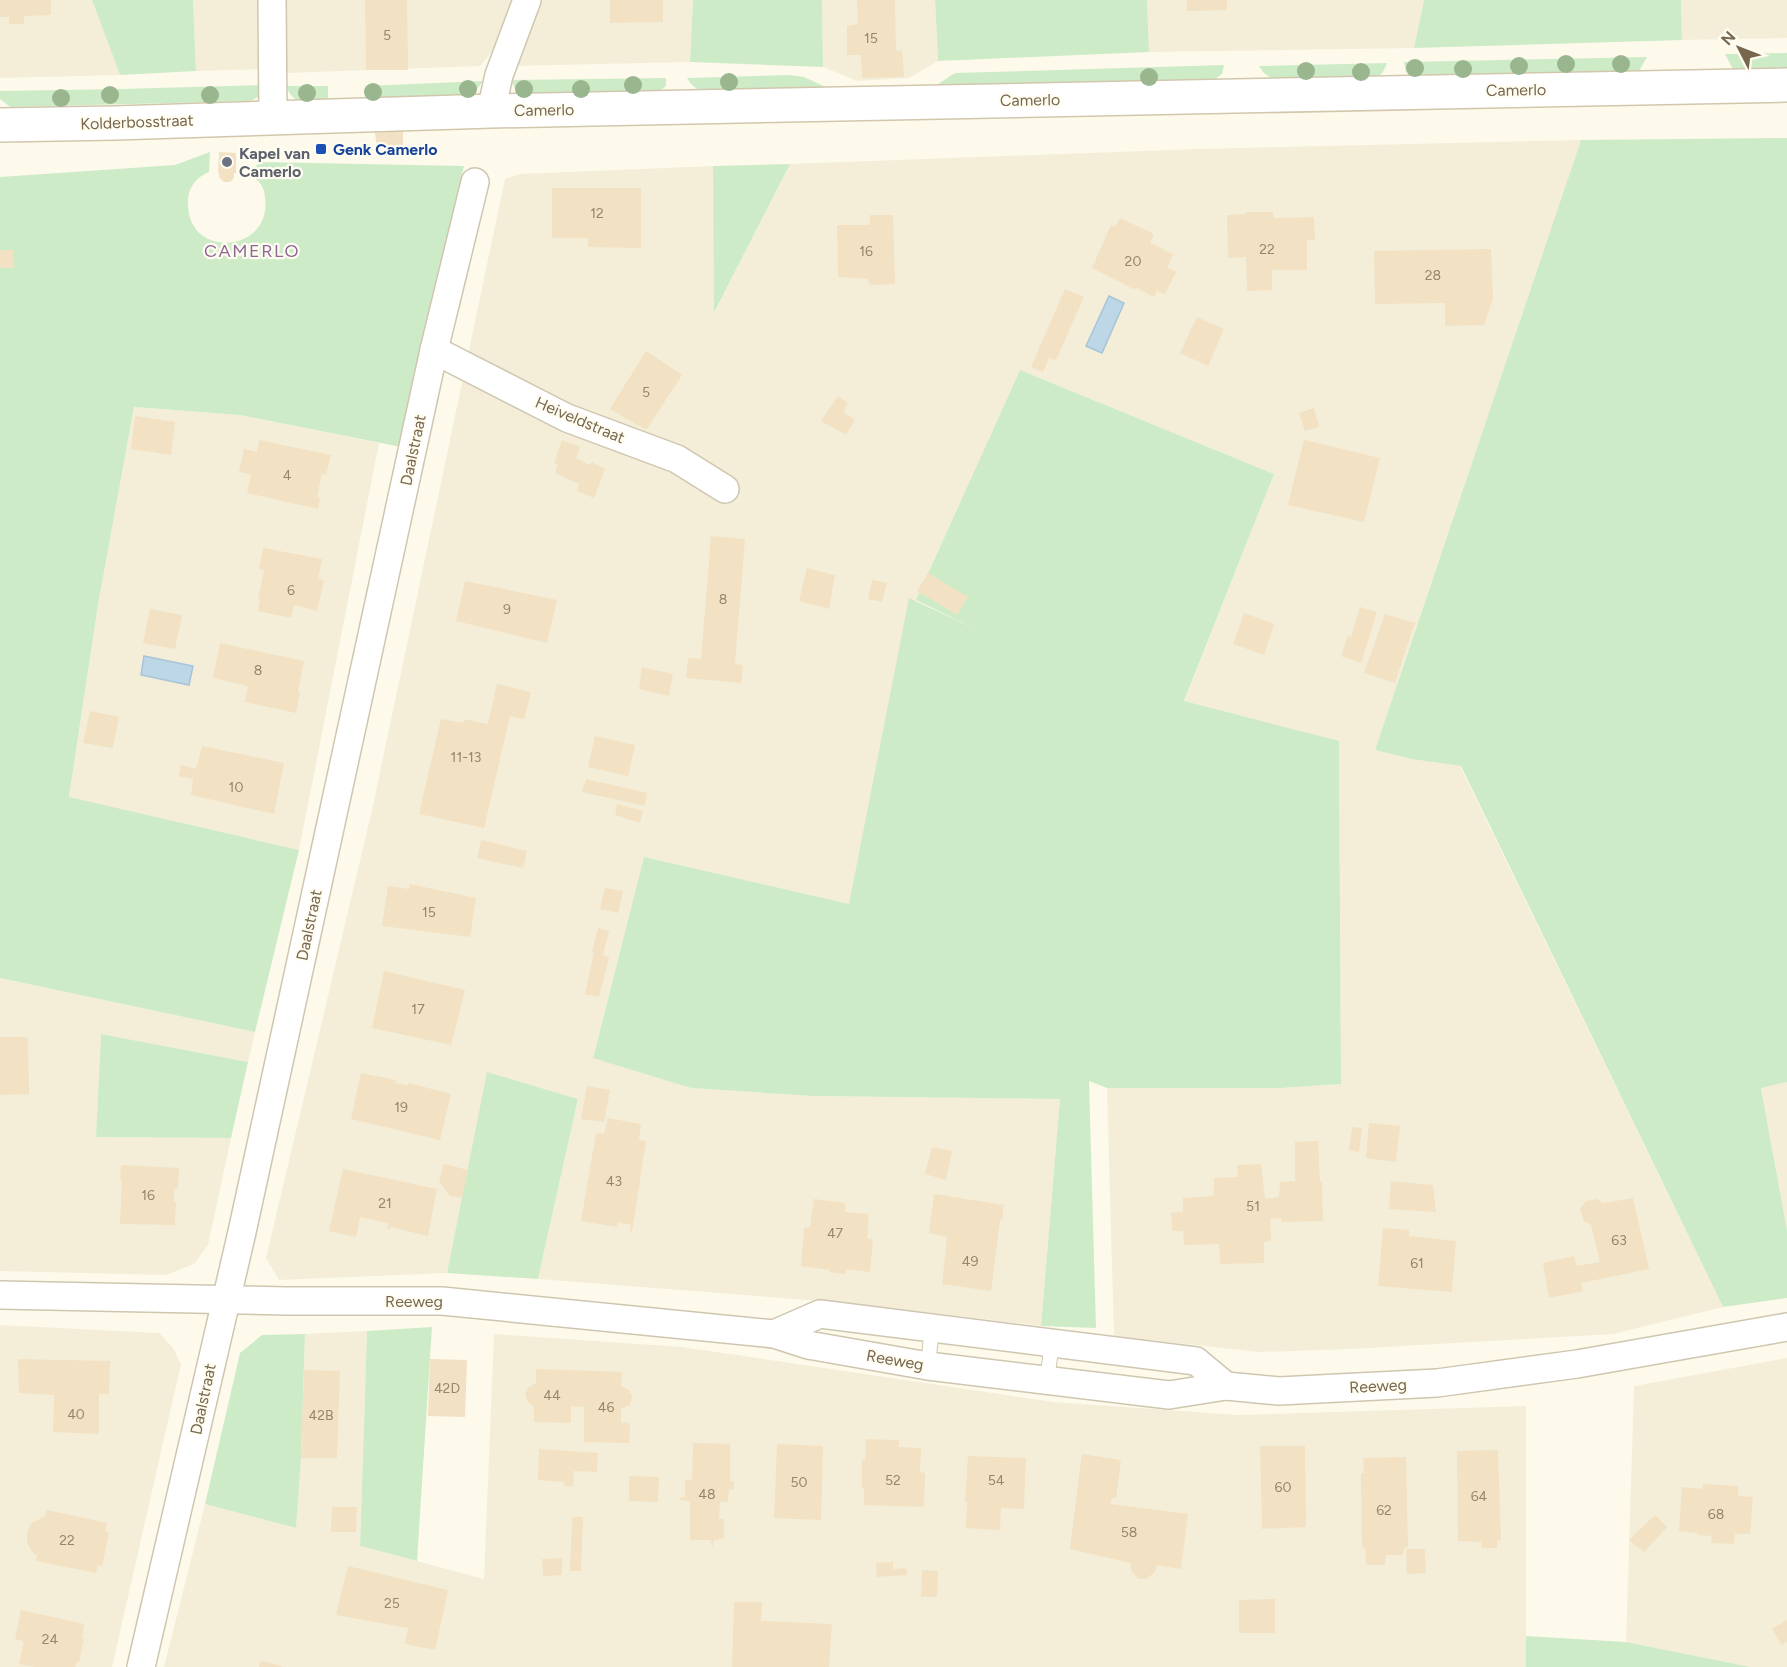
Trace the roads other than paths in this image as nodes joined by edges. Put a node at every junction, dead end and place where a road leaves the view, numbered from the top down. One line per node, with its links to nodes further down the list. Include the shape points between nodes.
1 (272, 0): 5 (street)
2 (527, 0): 4 (street, via 499,75)
3 (1787, 85): 4 (main road, Camerlo)
4 (491, 111): 5 (main road, Camerlo)
5 (273, 118): 6 (main road, Kolderbosstraat)
6 (0, 125)
7 (475, 182): 8 (street, Daalstraat)
8 (434, 350): 9 (street, Heiveldstraat, via 567,418 677,459); 11 (street, Daalstraat)
9 (725, 489)
10 (0, 1294): 11 (street, Reeweg)
11 (225, 1299): 14 (street, Reeweg, via 442,1301); 19 (street, Daalstraat)
12 (1787, 1327): 18 (street, Reeweg, via 1576,1364 1437,1383 1279,1391)
13 (932, 1328): 14 (street, via 820,1314); 15 (street); 16 (lane)
14 (774, 1334): 16 (street, Reeweg, via 808,1346)
15 (1052, 1343): 17 (lane); 18 (street, via 1196,1361)
16 (928, 1366): 17 (street, Reeweg)
17 (1047, 1380): 18 (street, Reeweg, via 1169,1395)
18 (1226, 1386)
19 (141, 1667)

